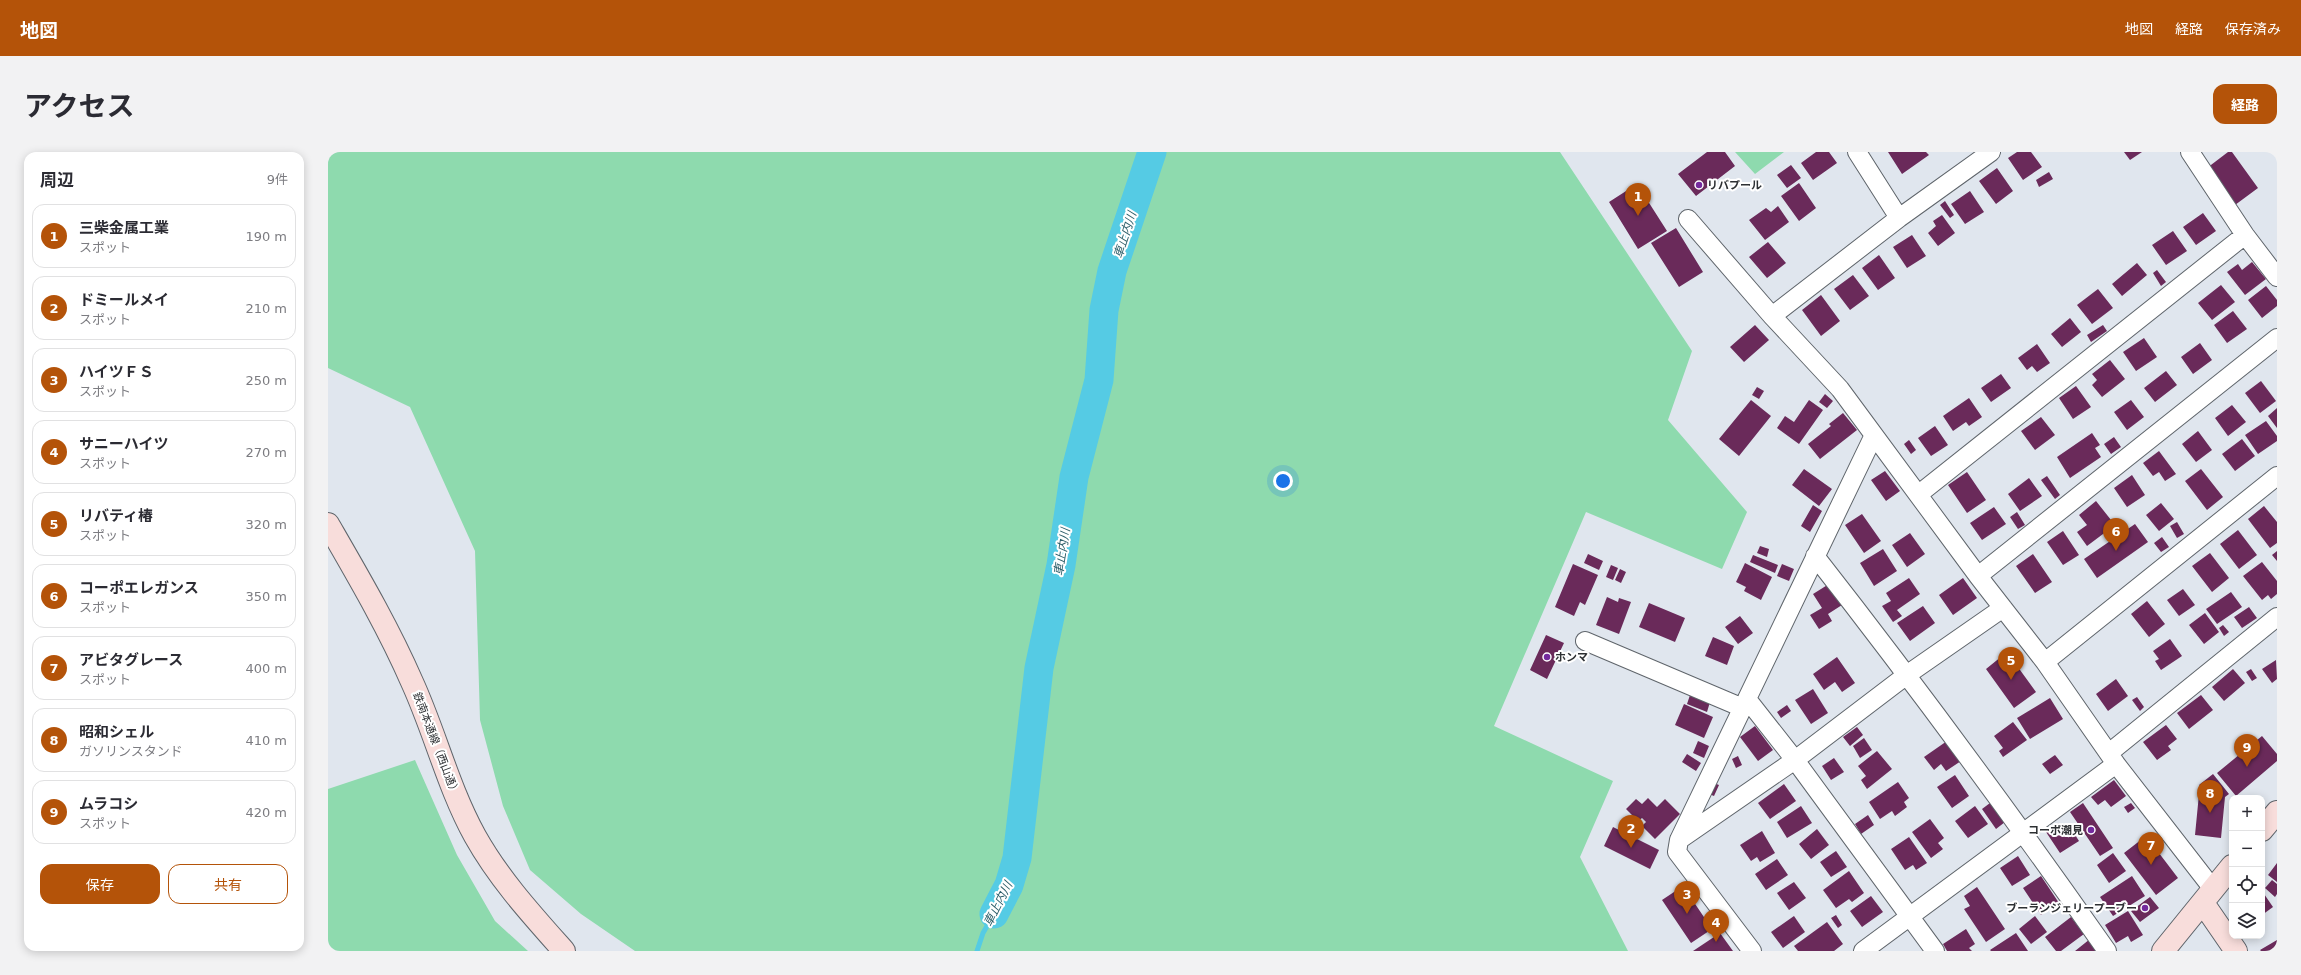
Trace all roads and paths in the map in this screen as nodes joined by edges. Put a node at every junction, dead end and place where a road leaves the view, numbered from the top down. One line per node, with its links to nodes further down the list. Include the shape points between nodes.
1 (1857, 152): 4 (street)
2 (1992, 152): 4 (street)
3 (2190, 152): 6 (street)
4 (1899, 218): 8 (street)
5 (1688, 219): 8 (street)
6 (2245, 235): 7 (street); 12 (street)
7 (2277, 277)
8 (1772, 316): 10 (street, via 1840,389)
9 (2277, 338): 15 (street)
10 (1874, 435): 12 (street); 14 (street)
11 (2277, 476): 19 (street)
12 (1919, 494): 15 (street)
13 (328, 524): 31 (street, 鉄南本通線（西山通）, via 387,626 475,836 518,899)
14 (1814, 556): 20 (street); 21 (street)
15 (1978, 576): 16 (street)
16 (2002, 608): 19 (street); 20 (street)
17 (2277, 617): 22 (street)
18 (1585, 641): 21 (street)
19 (2044, 662): 22 (street)
20 (1908, 674): 23 (street); 26 (street)
21 (1744, 704): 23 (street); 27 (street)
22 (2113, 758): 26 (street); 29 (street)
23 (1795, 760): 27 (street); 30 (street)
24 (2277, 812): 25 (street)
25 (2265, 826)
26 (2023, 831): 30 (street); 35 (street)
27 (1679, 840): 32 (street, via 1677,852)
28 (2231, 867): 29 (street)
29 (2208, 896): 36 (street); 37 (street)
30 (1910, 918): 33 (street); 34 (street)
31 (564, 951)
32 (1752, 951)
33 (1863, 951)
34 (1935, 951)
35 (2107, 951)
36 (2163, 951)
37 (2236, 951)

